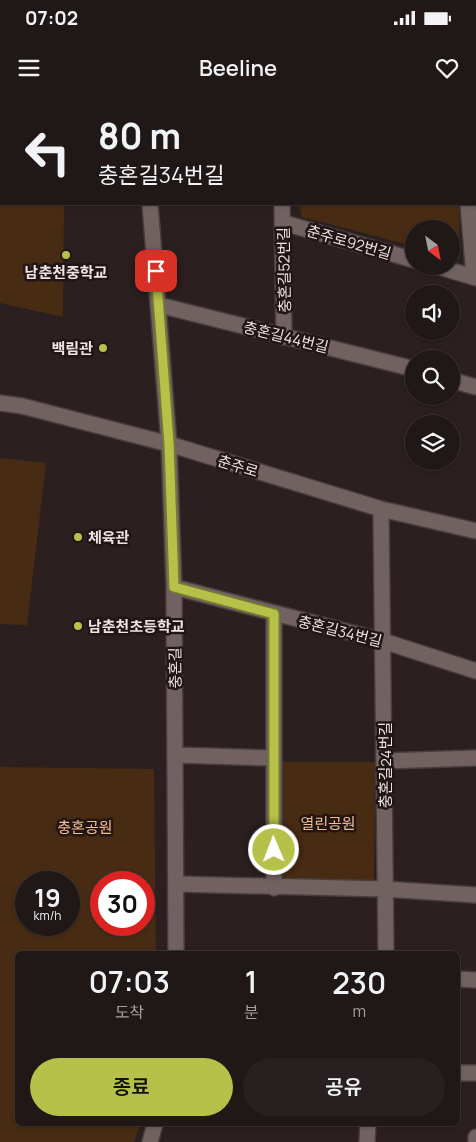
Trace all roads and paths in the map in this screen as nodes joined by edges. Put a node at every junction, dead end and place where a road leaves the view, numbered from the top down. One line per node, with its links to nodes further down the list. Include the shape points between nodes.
1 (150, 205): 8 (street, 충혼길)
2 (282, 205): 4 (street, 충혼길52번길)
3 (468, 205): 7 (street)
4 (284, 223): 5 (street, 춘주로92번길); 9 (street, 충혼길52번길)
5 (405, 257)
6 (460, 273): 7 (street)
7 (475, 278)
8 (159, 305): 9 (street, 충혼길44번길); 14 (street, 충혼길)
9 (284, 337): 10 (street, 충혼길44번길)
10 (405, 367)
11 (460, 382): 12 (street)
12 (476, 386)
13 (0, 403): 14 (street, 춘주로)
14 (169, 444): 15 (street, 춘주로); 17 (street, 충혼길)
15 (381, 509): 16 (street, 춘주로); 19 (street, 충혼길24번길)
16 (476, 531)
17 (174, 587): 18 (street, 충혼길34번길); 21 (street, 충혼길)
18 (274, 614): 19 (street, 충혼길34번길); 22 (street)
19 (383, 641): 20 (street, 충혼길34번길); 24 (street, 충혼길24번길)
20 (476, 671)
21 (175, 755): 22 (street); 25 (street, 충혼길)
22 (273, 758): 26 (street)
23 (476, 758): 24 (street)
24 (385, 761): 27 (street, 충혼길24번길)
25 (177, 884): 26 (street); 29 (street, 충혼길)
26 (274, 888): 27 (street)
27 (384, 889): 28 (street); 30 (street, 충혼길24번길)
28 (476, 895)
29 (176, 951)
30 (386, 951)
31 (460, 979): 32 (street)
32 (476, 980)
33 (460, 1072): 34 (street)
34 (476, 1073)
35 (154, 1126): 38 (street)
36 (368, 1126): 39 (street)
37 (476, 1137): 40 (street)
38 (150, 1142)
39 (367, 1142)
40 (476, 1142)

